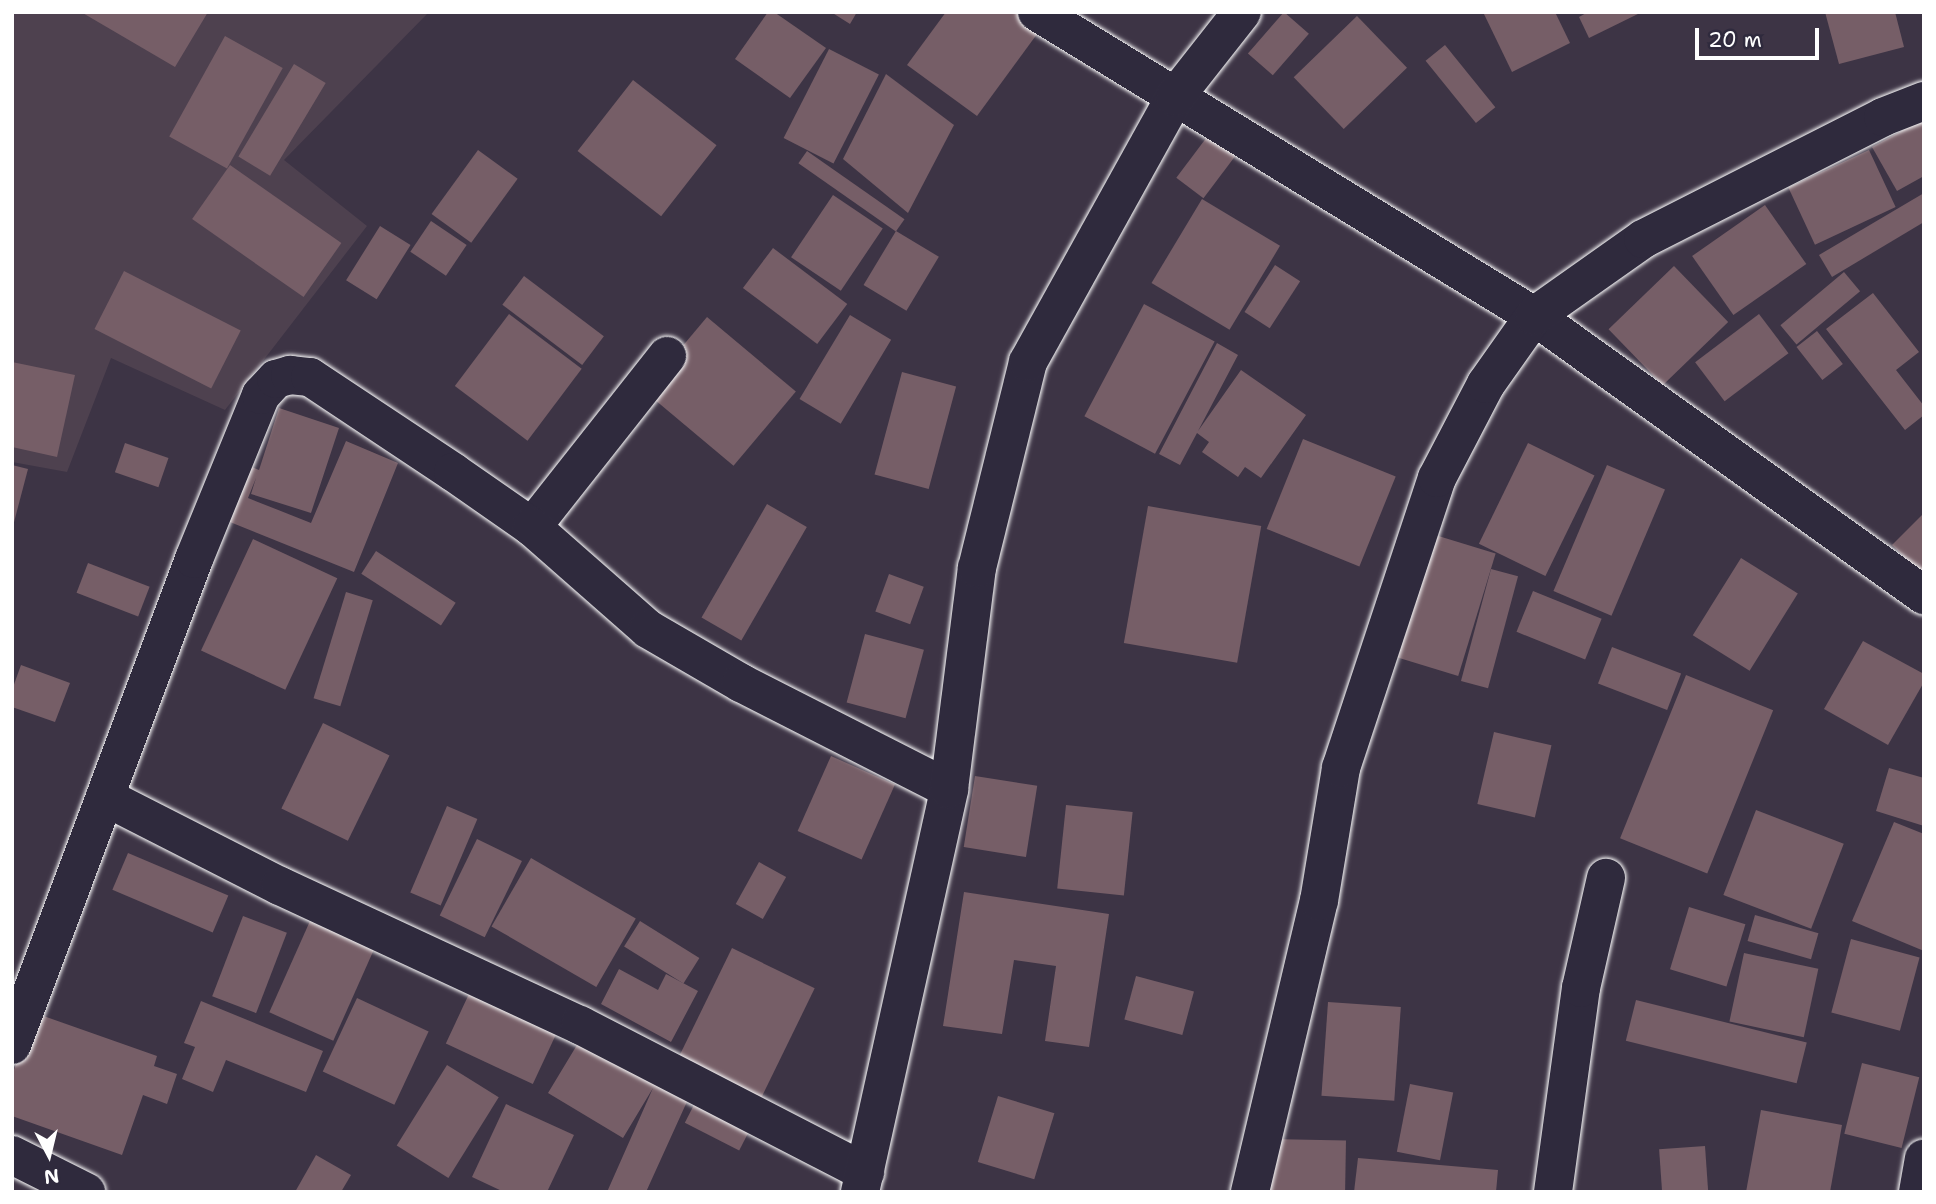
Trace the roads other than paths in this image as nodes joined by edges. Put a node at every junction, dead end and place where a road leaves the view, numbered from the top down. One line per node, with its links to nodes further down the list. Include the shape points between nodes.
1 (1037, 12): 3 (street)
2 (1242, 12): 3 (street)
3 (1175, 97): 5 (street); 9 (street, via 1028,362 977,568)
4 (1924, 101): 5 (street, via 1883,117 1643,239)
5 (1534, 316): 8 (street); 17 (street, via 1486,384 1437,478 1341,768 1319,901)
6 (667, 356): 7 (street)
7 (532, 527): 9 (street, via 648,629); 10 (street, via 310,377 276,379 261,395 199,546)
8 (1924, 596)
9 (948, 789): 15 (street)
10 (105, 797): 12 (street); 15 (street, via 280,886 580,1024)
11 (1606, 878): 18 (street, via 1581,988)
12 (12, 1045)
13 (12, 1155): 16 (street)
14 (1924, 1159): 19 (street)
15 (862, 1182)
16 (86, 1192)
17 (1250, 1192)
18 (1553, 1192)
19 (1918, 1192)

